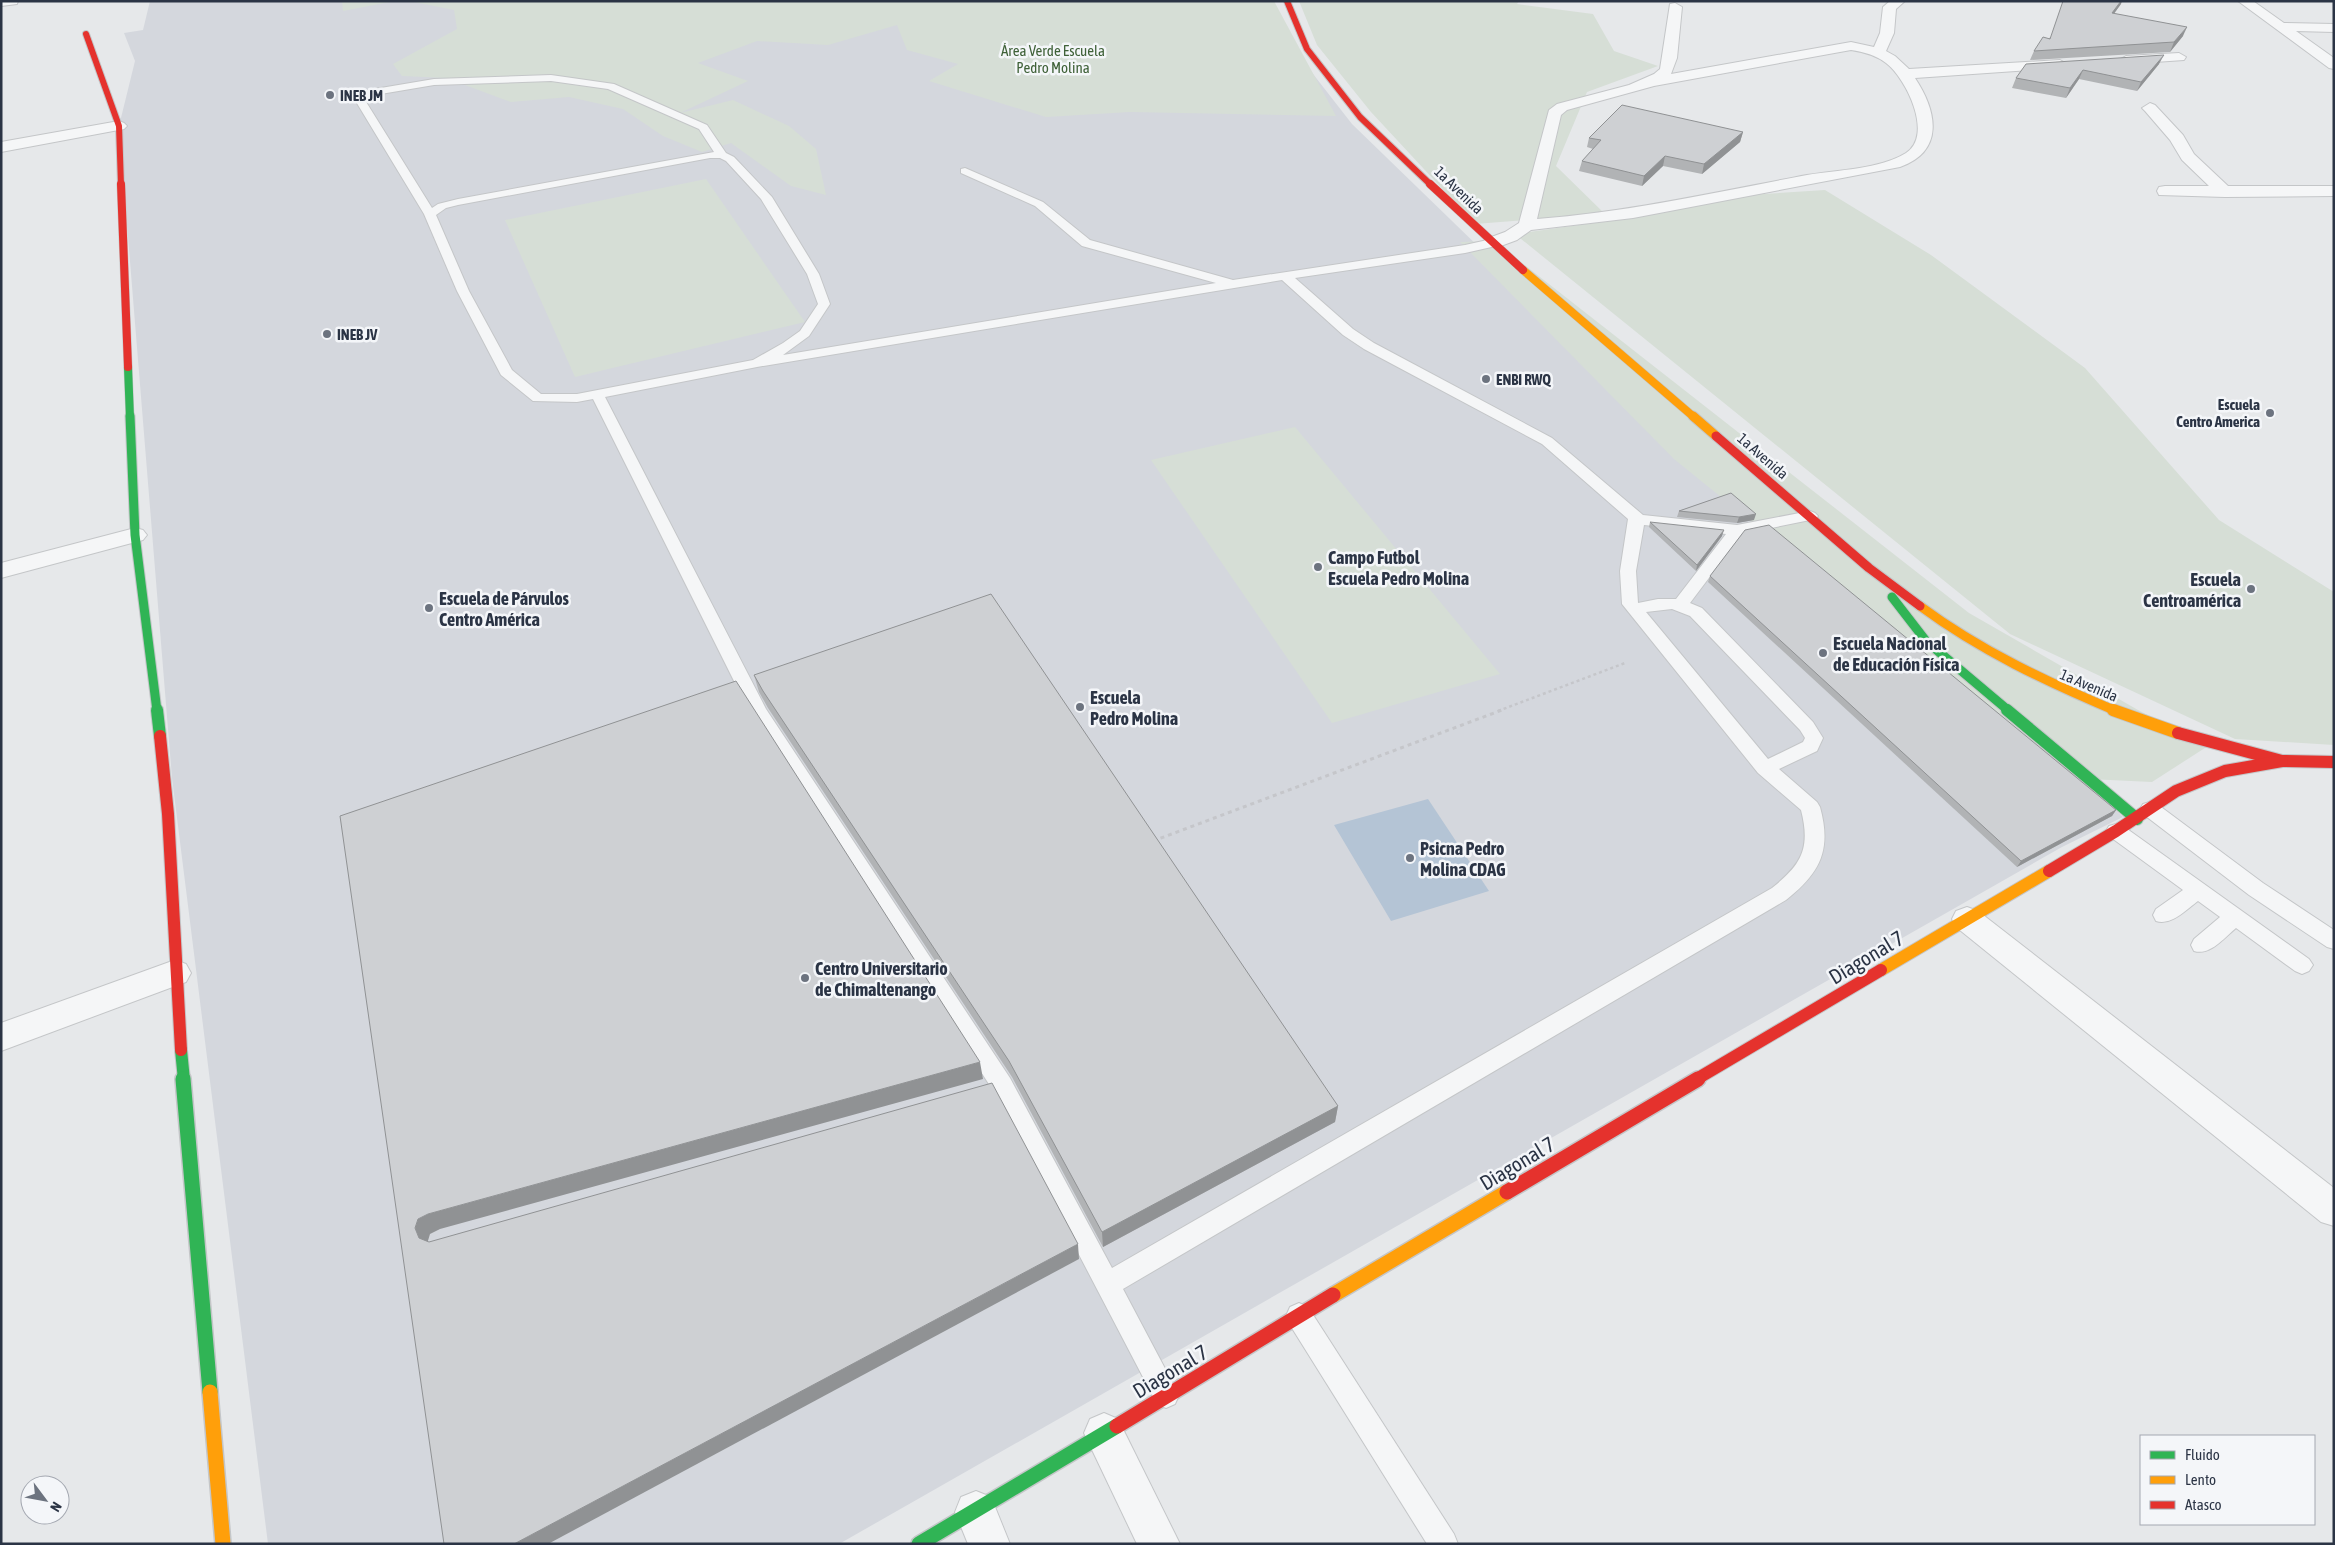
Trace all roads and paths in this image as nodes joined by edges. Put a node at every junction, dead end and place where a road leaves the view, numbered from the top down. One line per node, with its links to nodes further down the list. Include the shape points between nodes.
1 (12, 1): 5 (street)
2 (1287, 1): 29 (street, 1a Avenida, via 1307,50 1360,117)
3 (1899, 1): 10 (street, via 1890,7 1887,40)
4 (2244, 1): 7 (street)
5 (1, 2)
6 (1675, 7): 16 (street, via 1670,60 1666,72)
7 (2280, 27): 8 (street); 14 (street)
8 (2334, 28)
9 (86, 34): 18 (street)
10 (1878, 52): 15 (street, via 1895,60); 16 (street, via 1851,46)
11 (2180, 57): 12 (street)
12 (2111, 61)
13 (2072, 64): 15 (street)
14 (2334, 65)
15 (1904, 74): 28 (street, via 1918,93 1924,120 1925,138 1913,156 1871,169 1666,209 1576,222)
16 (1651, 82): 28 (street, via 1562,106 1554,113)
17 (2150, 108): 24 (street, via 2177,138 2188,157)
18 (119, 126): 19 (street); 37 (street)
19 (1, 147)
20 (722, 155): 27 (lane, via 458,202 442,206); 27 (lane, via 702,127 610,86 551,78 434,82 357,95); 32 (lane, via 730,159 766,197 813,274 824,304 815,323 796,342)
21 (965, 171): 31 (lane, via 1038,204 1086,243)
22 (2165, 191): 24 (street)
23 (2334, 191): 25 (street)
24 (2225, 192): 25 (street)
25 (2314, 192): 26 (street)
26 (2328, 207)
27 (430, 214): 33 (lane, via 463,291 506,372 538,398 577,398)
28 (1527, 225): 29 (street)
29 (1492, 243): 30 (lane); 34 (street, 1a Avenida)
30 (1286, 277): 31 (lane); 35 (lane, via 1348,332 1370,346 1547,441)
31 (1233, 284): 32 (lane)
32 (757, 364): 33 (lane)
33 (597, 394): 59 (lane, via 758,711 993,1088)
34 (1810, 516): 36 (lane); 38 (street, 1a Avenida)
35 (1636, 519): 36 (lane); 41 (lane, via 1626,588)
36 (1737, 530): 40 (lane)
37 (135, 535): 39 (street); 56 (street, via 165,779)
38 (1869, 568): 43 (street, 1a Avenida, via 1949,628 2038,679 2154,726); 46 (street, via 1926,641)
39 (1, 571)
40 (1681, 604): 41 (lane, via 1665,602); 45 (lane, via 1696,612 1807,726 1814,738 1810,746)
41 (1634, 610): 45 (lane)
42 (1625, 663): 48 (path)
43 (2282, 761): 44 (street, 1a Avenida); 46 (street, Diagonal 7, via 2225,771 2176,791)
44 (2334, 762)
45 (1765, 768): 59 (lane, via 1810,807 1815,844 1811,861 1798,880)
46 (2144, 814): 47 (street, Diagonal 7); 53 (lane)
47 (2116, 831): 49 (lane); 52 (street, Diagonal 7)
48 (1144, 844)
49 (2197, 891): 50 (lane); 51 (lane)
50 (2163, 915)
51 (2235, 917): 54 (lane); 55 (lane)
52 (1967, 919): 58 (street); 60 (street, Diagonal 7)
53 (2334, 941)
54 (2201, 944)
55 (2302, 965)
56 (174, 973): 57 (street); 64 (street)
57 (1, 1037)
58 (2334, 1210)
59 (1108, 1284): 61 (lane)
60 (1299, 1316): 61 (street, Diagonal 7); 67 (lane)
61 (1166, 1395): 62 (street, Diagonal 7)
62 (1104, 1433): 63 (street, Diagonal 7); 66 (street)
63 (983, 1528): 65 (street, Diagonal 7)
64 (223, 1544)
65 (919, 1544)
66 (1159, 1544)
67 (1444, 1544)

